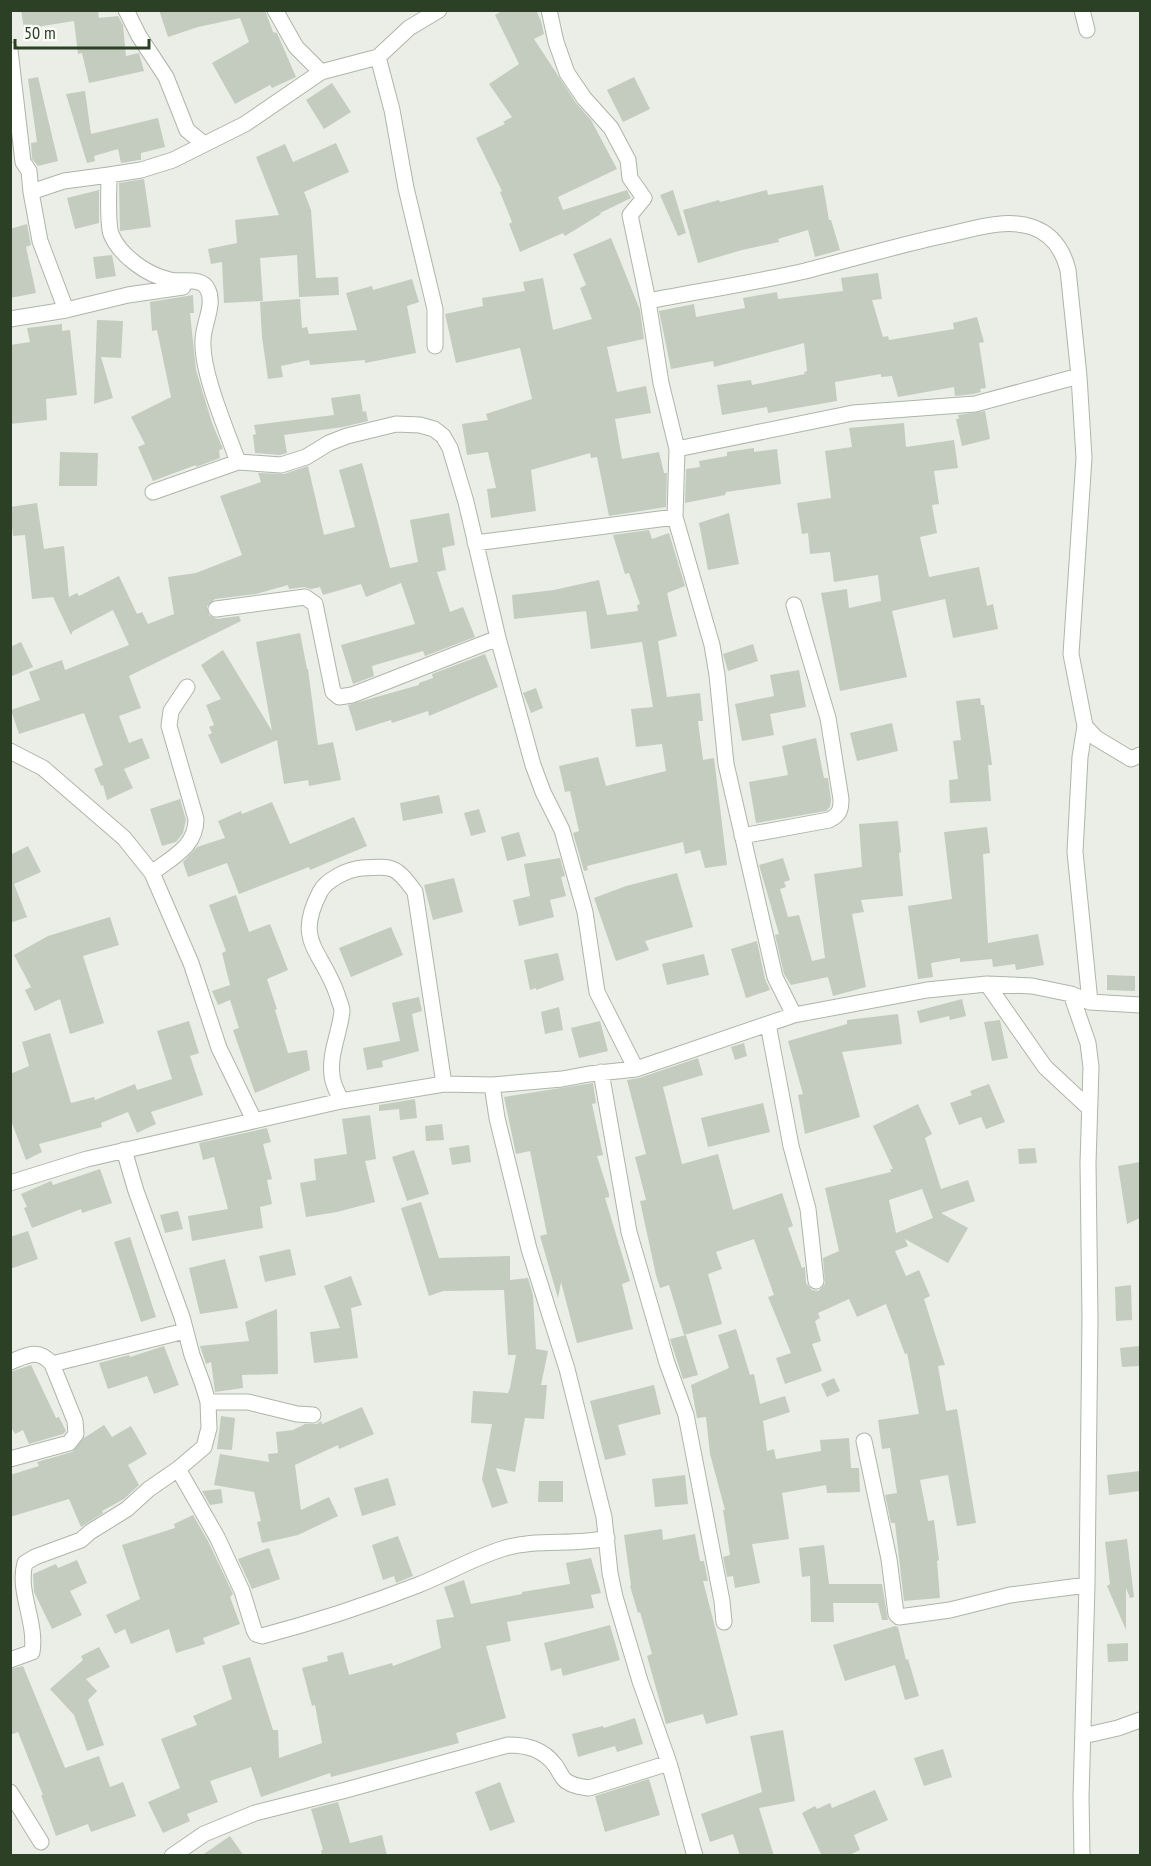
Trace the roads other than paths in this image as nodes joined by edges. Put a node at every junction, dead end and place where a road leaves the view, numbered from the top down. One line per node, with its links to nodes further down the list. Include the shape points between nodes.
1 (126, 10): 10 (street, via 166,77 187,130)
2 (274, 10): 9 (street, via 296,47)
3 (439, 10): 8 (street, via 409,27)
4 (549, 10): 14 (street, via 567,73 611,128 627,160 630,178 644,198 630,215)
5 (1082, 10): 6 (street)
6 (1087, 30)
7 (10, 50): 12 (street, via 23,162 29,171)
8 (378, 57): 9 (street); 17 (street, via 435,309)
9 (321, 72): 10 (street, via 245,124)
10 (204, 144): 11 (street, via 173,160)
11 (109, 175): 12 (street, via 64,181); 13 (street, via 110,232 116,243 138,266 171,280)
12 (31, 192): 15 (street, via 40,241)
13 (202, 284): 15 (street, via 128,295); 20 (street, via 208,290 210,302 202,339 204,359)
14 (648, 301): 18 (street, via 804,271 984,226 1032,227 1059,245 1065,256); 19 (street, via 661,383)
15 (66, 310): 16 (street)
16 (10, 319)
17 (435, 346)
18 (1079, 376): 19 (street, via 975,404 853,413); 28 (street, via 1084,458 1071,654)
19 (677, 449): 22 (street)
20 (238, 462): 21 (street); 23 (street, via 281,465 347,436 396,424 434,429 450,448)
21 (153, 492)
22 (675, 517): 23 (street); 31 (street, via 712,645 726,764)
23 (475, 543): 26 (street)
24 (794, 605): 31 (street, via 828,718 841,810 830,820)
25 (216, 609): 26 (street, via 305,597 315,604 333,692 339,697)
26 (498, 638): 39 (street, via 533,765 562,830 585,912 597,992)
27 (187, 687): 32 (street, via 171,711 169,726 196,819 196,832 189,844)
28 (1085, 726): 30 (street, via 1096,738 1131,759); 35 (street, via 1076,852)
29 (10, 751): 32 (street, via 43,768 124,838)
30 (1140, 755)
31 (742, 836): 37 (street, via 776,977)
32 (152, 873): 45 (street, via 191,963 219,1048)
33 (987, 984): 34 (street, via 1032,986); 37 (street, via 927,990); 44 (street, via 1045,1067)
34 (1071, 994): 35 (street); 44 (street, via 1088,1043)
35 (1090, 1002): 36 (street)
36 (1140, 1005)
37 (794, 1016): 38 (street)
38 (768, 1024): 39 (street); 48 (street, via 791,1146 808,1209)
39 (636, 1069): 40 (street)
40 (601, 1072): 42 (street); 59 (street, via 629,1232 686,1415)
41 (444, 1084): 42 (street); 43 (street); 43 (street, via 416,892 402,874 388,866 355,869 324,885 308,921 310,940 331,978 342,1010 332,1076)
42 (492, 1084): 57 (street, via 529,1249 567,1369)
43 (341, 1101): 45 (street)
44 (1089, 1108): 58 (street)
45 (254, 1120): 46 (street)
46 (124, 1150): 47 (street); 49 (street)
47 (10, 1183)
48 (816, 1281)
49 (185, 1331): 51 (street); 52 (street)
50 (10, 1362): 51 (street, via 39,1354)
51 (52, 1365): 55 (street, via 75,1421 76,1434 69,1443)
52 (208, 1402): 53 (street, via 248,1402); 56 (street, via 209,1428 204,1447)
53 (313, 1415)
54 (864, 1441): 58 (street, via 899,1617 950,1610 1010,1595)
55 (10, 1459)
56 (178, 1469): 57 (street, via 217,1537 242,1591 256,1634 262,1636 316,1622 504,1549); 60 (street, via 81,1540 25,1563 22,1575 34,1639 32,1652)
57 (607, 1538): 63 (street, via 615,1597)
58 (1087, 1585): 62 (street)
59 (724, 1622)
60 (10, 1660)
61 (1140, 1720): 62 (street)
62 (1083, 1736): 68 (street)
63 (669, 1763): 66 (street, via 589,1788 564,1780 540,1752 525,1745 508,1746 255,1813 204,1834); 67 (street)
64 (10, 1792): 65 (street)
65 (41, 1842)
66 (172, 1856)
67 (695, 1856)
68 (1082, 1856)

